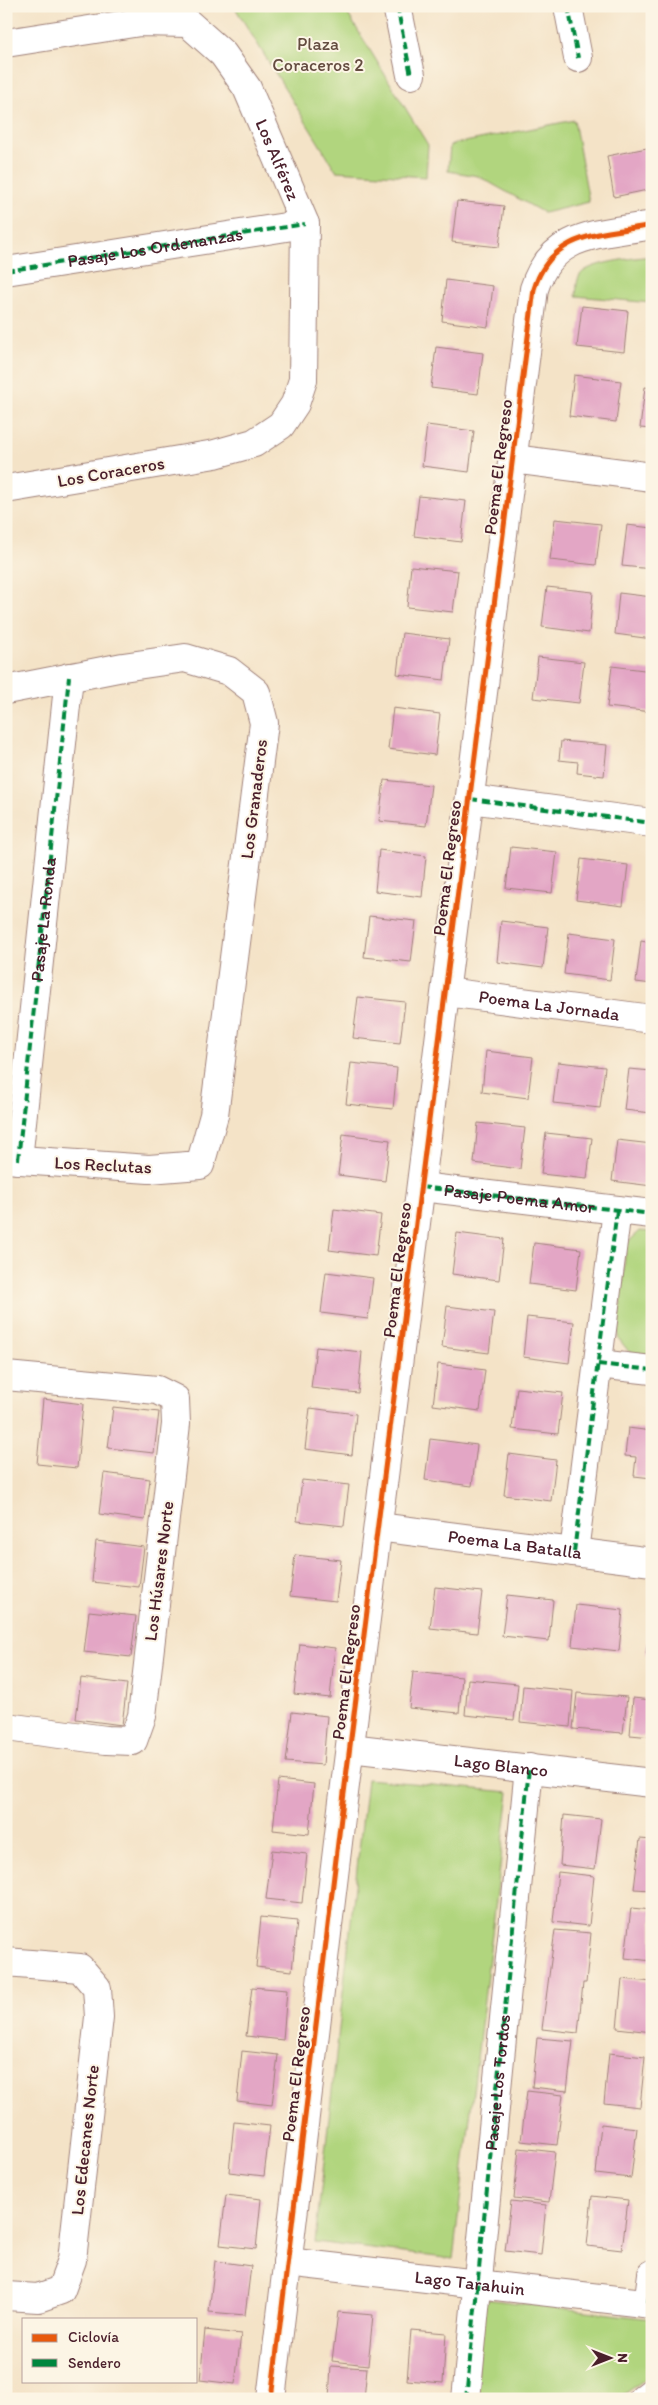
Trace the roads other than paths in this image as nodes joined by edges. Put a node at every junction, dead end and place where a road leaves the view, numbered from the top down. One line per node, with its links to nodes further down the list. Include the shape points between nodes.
1 (397, 6): 5 (street)
2 (568, 6): 4 (street)
3 (6, 43): 6 (street, Los Alférez, via 140,22 188,23 223,54 247,88)
4 (578, 58)
5 (411, 75)
6 (305, 224): 8 (street, Pasaje Los Ordenanzas); 9 (street, Los Alférez, via 303,380 295,404 281,425 254,443)
7 (652, 225): 10 (street, Poema El Regreso, via 582,238 567,244 545,263 534,289)
8 (6, 271)
9 (215, 454): 12 (street, Los Coraceros)
10 (513, 459): 11 (street); 15 (street, Poema El Regreso)
11 (652, 477)
12 (6, 489)
13 (69, 677): 14 (street, Los Granaderos); 19 (street, Pasaje La Ronda); 20 (street, Los Granaderos, via 185,658 229,671 256,692 264,723 214,1115)
14 (6, 690)
15 (470, 799): 16 (street); 17 (street, Poema El Regreso)
16 (652, 822)
17 (446, 992): 18 (street, Poema La Jornada); 21 (street, Poema El Regreso)
18 (652, 1020)
19 (12, 1159): 20 (street, Los Reclutas, via 149,1169)
20 (200, 1165)
21 (421, 1186): 22 (street, Pasaje Poema Amor); 27 (street, Poema El Regreso)
22 (617, 1210): 23 (street, Pasaje Poema Amor); 24 (street, Pasaje Poema Amor)
23 (652, 1214)
24 (598, 1364): 25 (street); 28 (street, Pasaje Poema Amor)
25 (652, 1370)
26 (6, 1376): 30 (street, Los Húsares Norte, via 157,1390 175,1400 176,1424 142,1716 133,1741)
27 (378, 1527): 28 (street, Poema La Batalla); 31 (street, Poema El Regreso)
28 (574, 1552): 29 (street, Poema La Batalla)
29 (652, 1562)
30 (6, 1727)
31 (350, 1748): 32 (street, Lago Blanco); 35 (street, Poema El Regreso)
32 (529, 1768): 33 (street, Lago Blanco); 37 (street, Pasaje Los Tordos)
33 (652, 1783)
34 (6, 1962): 38 (street, Los Edecanes Norte, via 80,1968 97,1988 99,2017 72,2260 61,2290 38,2298)
35 (287, 2262): 37 (street, Lago Tarahuin); 41 (street, Poema El Regreso)
36 (652, 2274): 39 (street)
37 (478, 2284): 39 (street, Lago Tarahuin); 42 (street, Pasaje Los Tordos)
38 (6, 2296)
39 (650, 2304)
40 (652, 2392): 43 (street)
41 (270, 2399)
42 (466, 2399)
43 (643, 2399)

